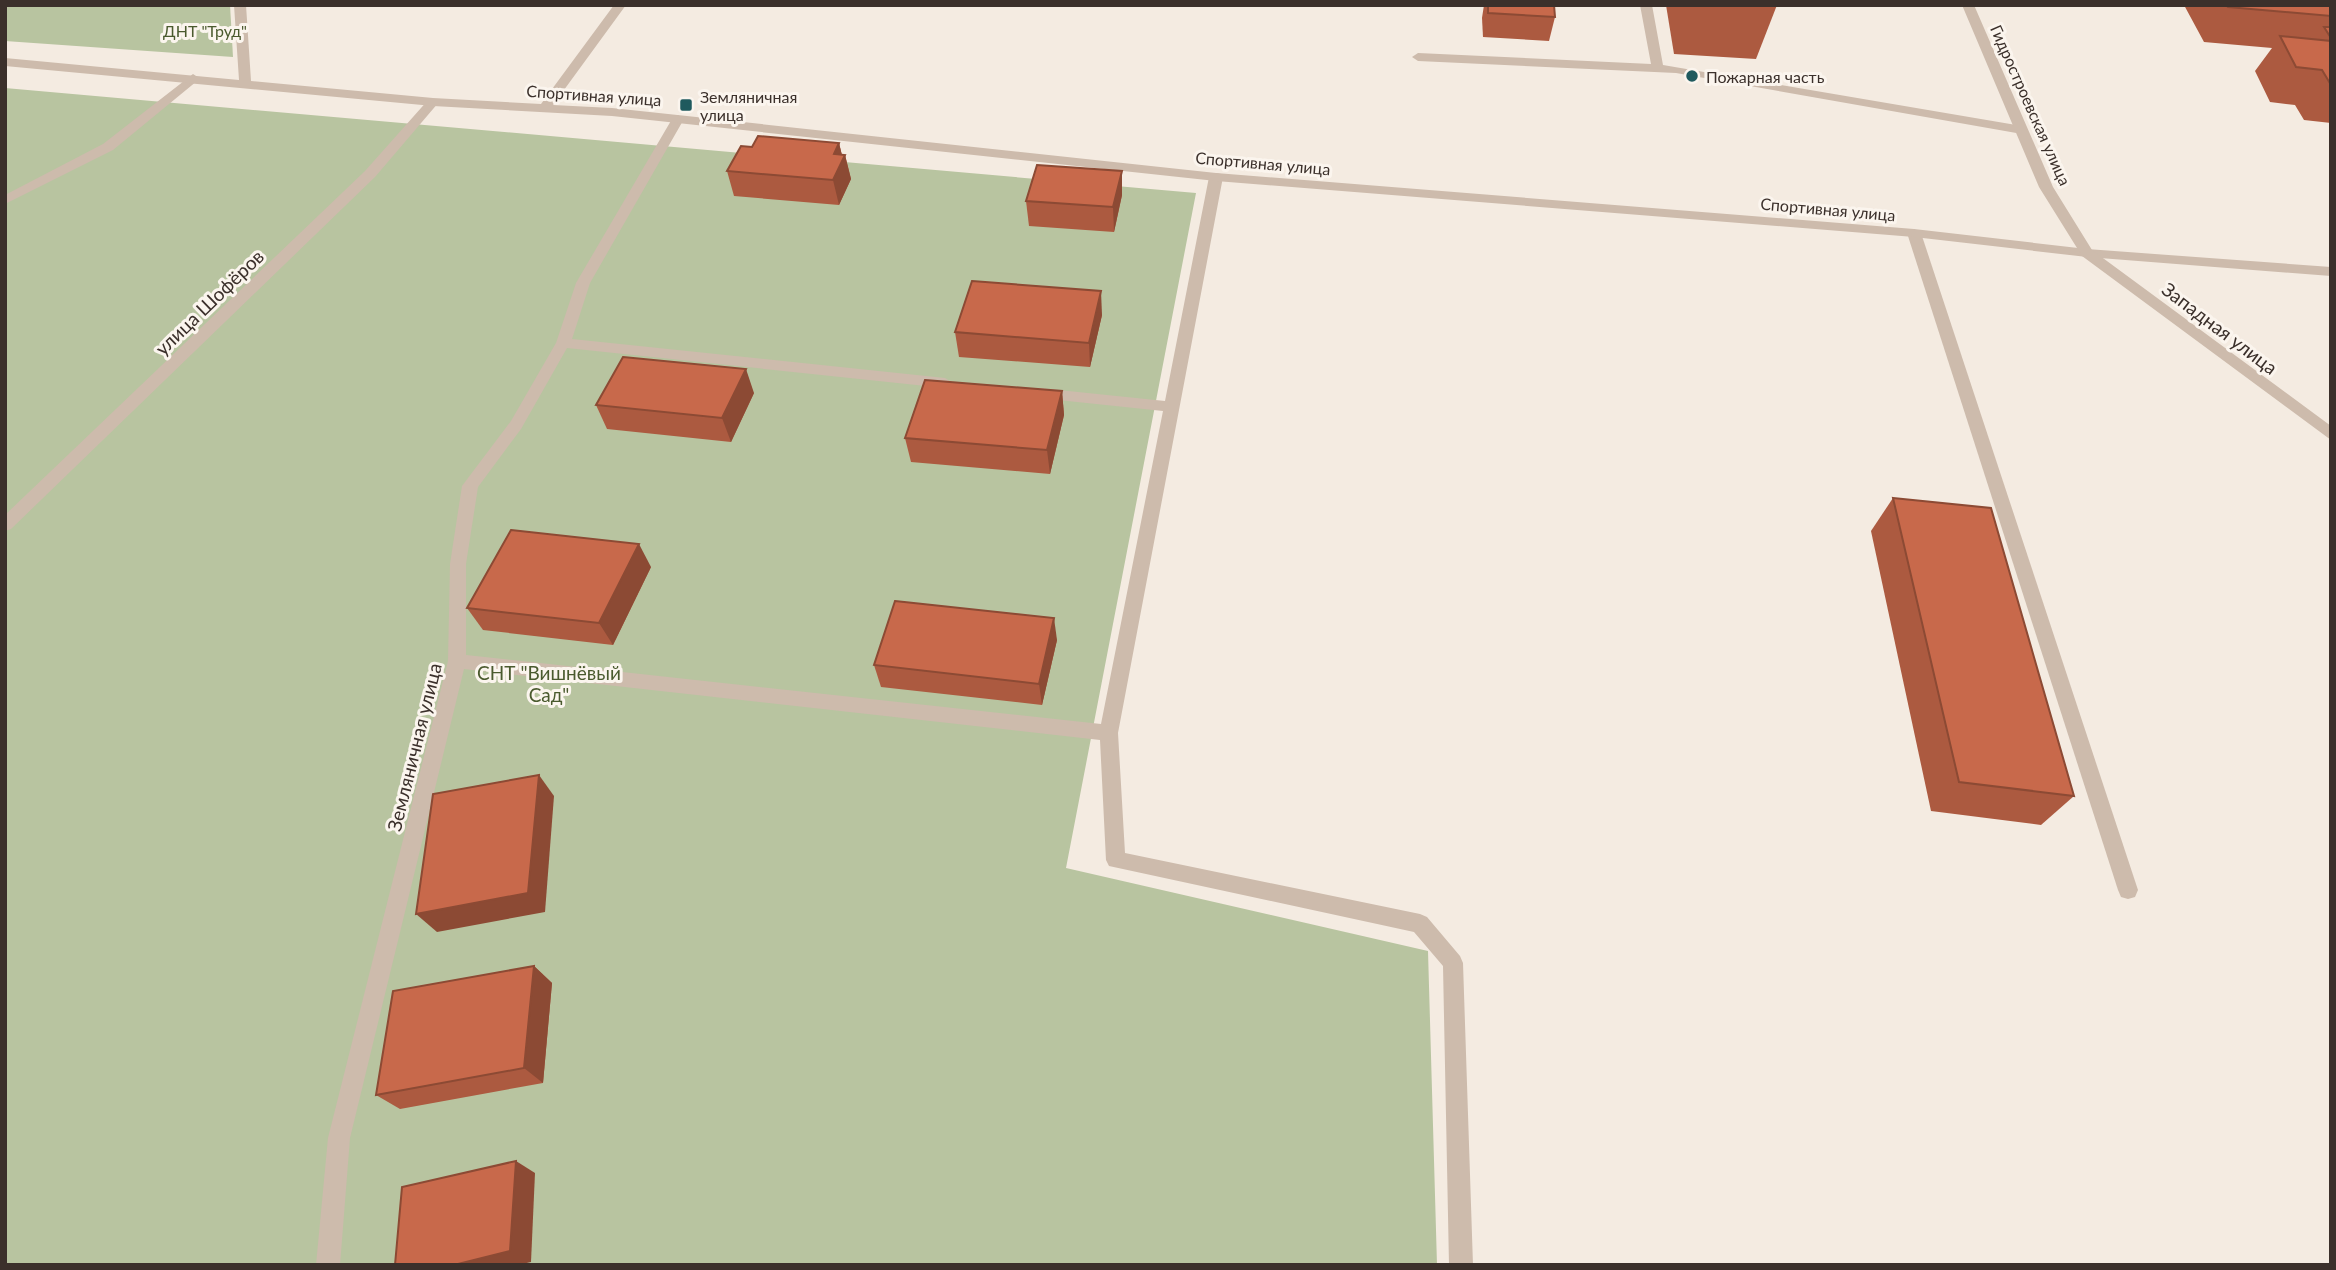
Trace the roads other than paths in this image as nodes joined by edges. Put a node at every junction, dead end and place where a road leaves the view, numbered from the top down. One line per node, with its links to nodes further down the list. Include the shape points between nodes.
1 (240, 5): 9 (street)
2 (620, 5): 11 (street)
3 (1646, 5): 7 (street)
4 (1968, 5): 13 (street, Гидростроевская улица)
5 (1418, 57): 7 (street)
6 (5, 62): 8 (street, Спортивная улица)
7 (1658, 68): 13 (street)
8 (193, 78): 9 (street, Спортивная улица); 15 (street, via 108,147)
9 (245, 82): 10 (street, Спортивная улица)
10 (433, 102): 11 (street, Спортивная улица); 24 (street, улица Шофёров, via 370,174)
11 (545, 108): 12 (street, Спортивная улица)
12 (678, 119): 14 (street, Спортивная улица); 19 (street, Земляничная улица, via 583,283)
13 (2022, 130): 17 (street, Гидростроевская улица, via 2046,187)
14 (1216, 177): 16 (street, Спортивная улица); 22 (street)
15 (5, 200)
16 (1914, 233): 17 (street, Спортивная улица); 27 (street)
17 (2087, 253): 18 (street, Спортивная улица); 23 (street, Западная улица)
18 (2331, 272)
19 (563, 343): 20 (street); 25 (street, Земляничная улица, via 516,425 470,486 458,564)
20 (964, 385)
21 (1019, 391): 22 (street)
22 (1172, 407): 26 (street)
23 (2331, 434)
24 (5, 525)
25 (457, 661): 26 (street); 28 (street, Земляничная улица, via 339,1139)
26 (1109, 733): 29 (street, via 1116,860 1420,924 1453,963)
27 (2128, 890)
28 (328, 1265)
29 (1461, 1265)

